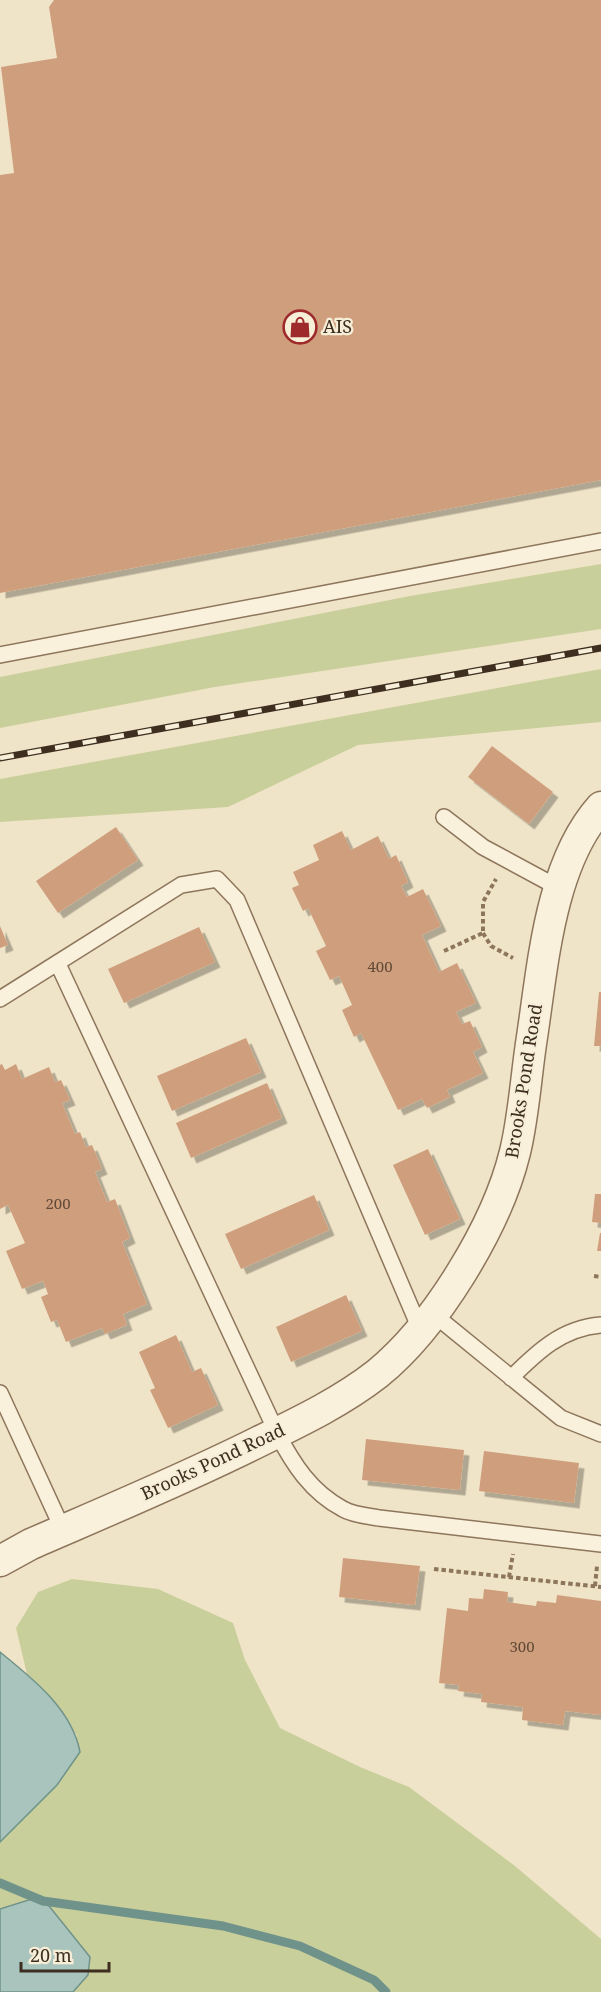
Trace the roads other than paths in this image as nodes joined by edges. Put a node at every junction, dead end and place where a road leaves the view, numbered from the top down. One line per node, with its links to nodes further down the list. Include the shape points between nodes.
1 (601, 541): 2 (lane)
2 (0, 655)
3 (601, 807): 5 (street, Brooks Pond Road, via 589,820)
4 (444, 817): 5 (lane, via 483,847)
5 (559, 888): 8 (street, Brooks Pond Road, via 543,962 515,1153 490,1221 455,1283)
6 (58, 964): 7 (lane); 8 (lane, via 181,885 217,879 237,900); 12 (lane)
7 (0, 999)
8 (426, 1321): 10 (lane); 12 (street, Brooks Pond Road, via 377,1373 320,1412)
9 (601, 1325): 10 (lane, via 575,1329 557,1338)
10 (511, 1378): 13 (lane, via 561,1418)
11 (0, 1393): 14 (lane)
12 (277, 1433): 14 (street, Brooks Pond Road); 15 (lane, via 295,1467 315,1489 344,1510 379,1518)
13 (601, 1434)
14 (63, 1530): 16 (street, Brooks Pond Road)
15 (601, 1544)
16 (0, 1561)

